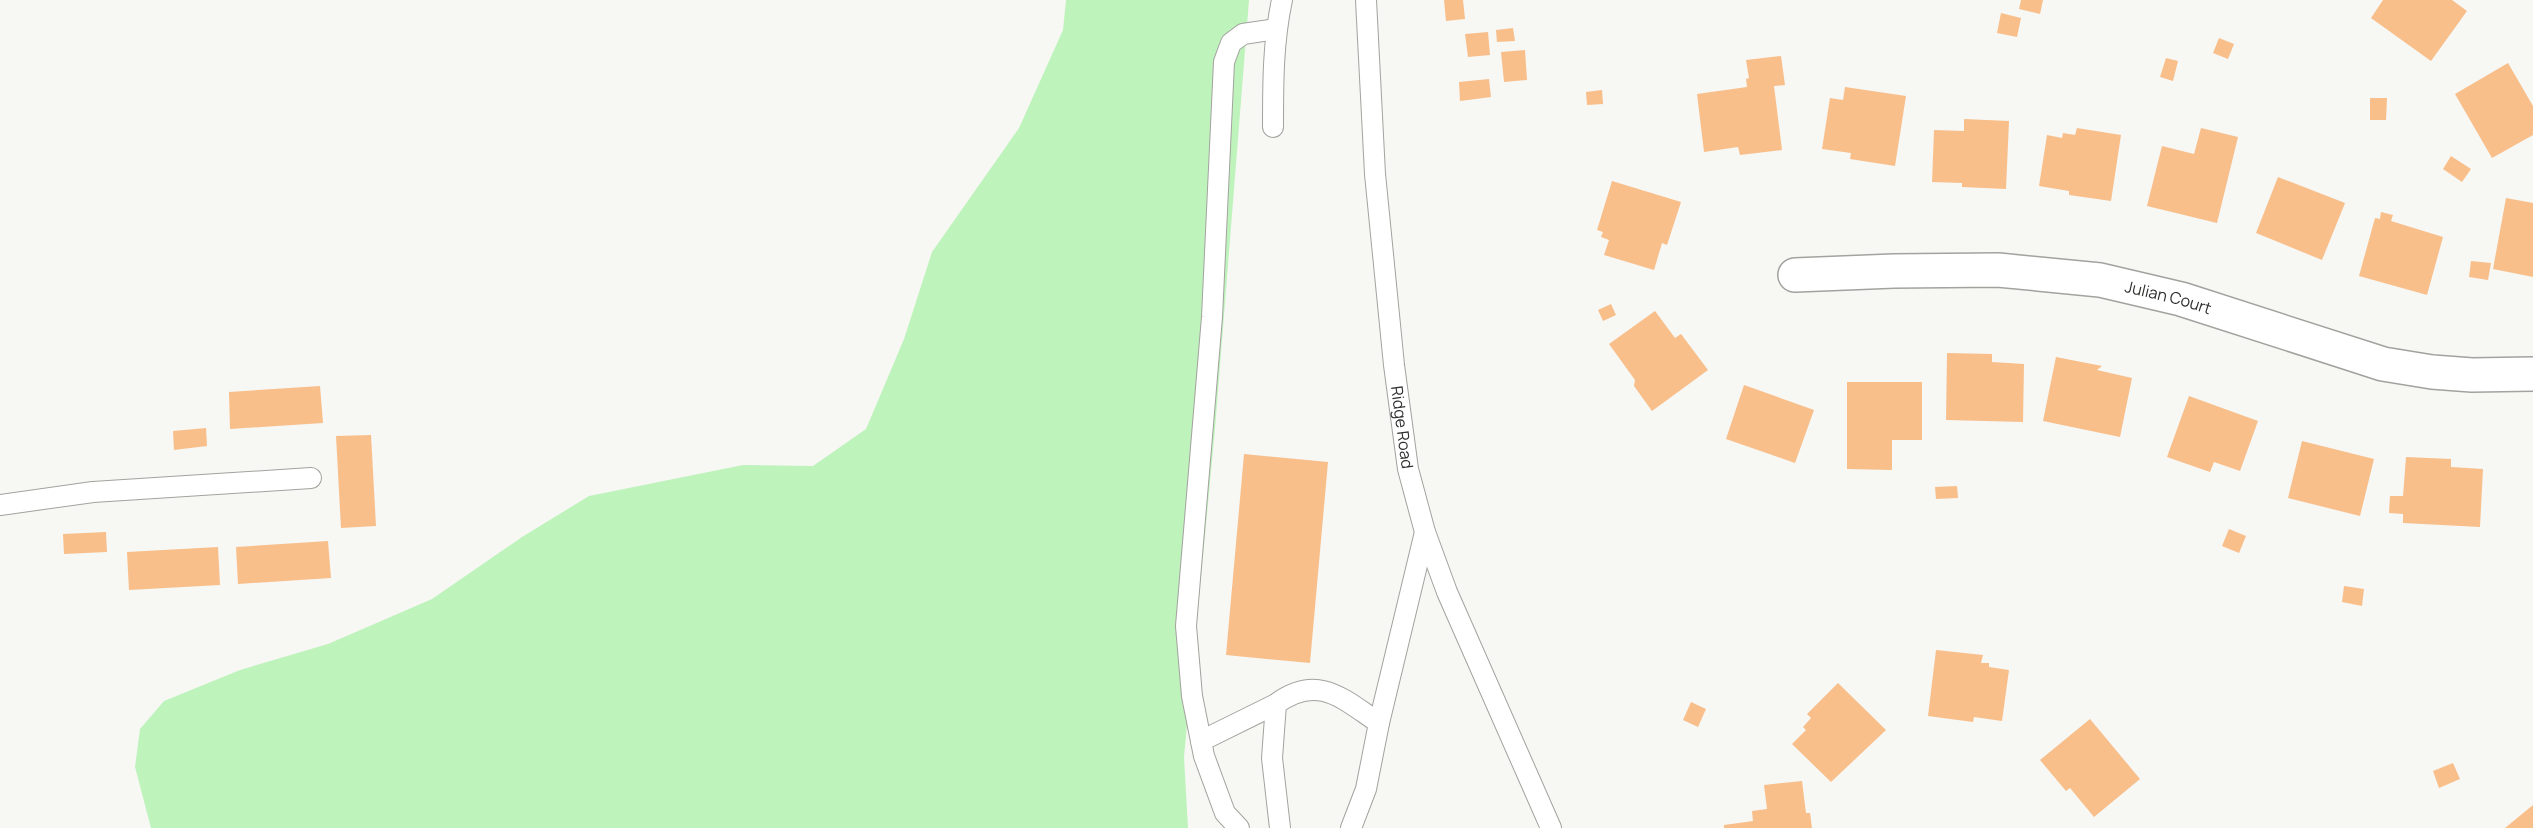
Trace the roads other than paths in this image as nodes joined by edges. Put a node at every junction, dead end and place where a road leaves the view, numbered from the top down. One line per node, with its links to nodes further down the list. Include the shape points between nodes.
1 (1282, 0): 3 (lane)
2 (1366, 0): 9 (lane, Ridge Road, via 1375,174 1394,365 1408,469)
3 (1276, 29): 4 (lane); 12 (lane, via 1243,34 1231,43 1224,62 1212,317 1186,626 1192,696)
4 (1273, 127)
5 (1795, 275): 6 (street, Julian Court, via 1998,270 2100,280 2181,299 2383,364 2472,375)
6 (2533, 374)
7 (311, 478): 8 (lane, via 93,492)
8 (0, 505)
9 (1425, 532): 11 (lane); 16 (lane, Ridge Road, via 1447,592)
10 (1276, 704): 11 (lane, via 1307,690 1330,693 1348,700); 12 (lane); 14 (lane, via 1272,758)
11 (1379, 723): 15 (lane, via 1366,789)
12 (1201, 741): 13 (lane, via 1225,813)
13 (1239, 828)
14 (1280, 828)
15 (1352, 828)
16 (1551, 828)

